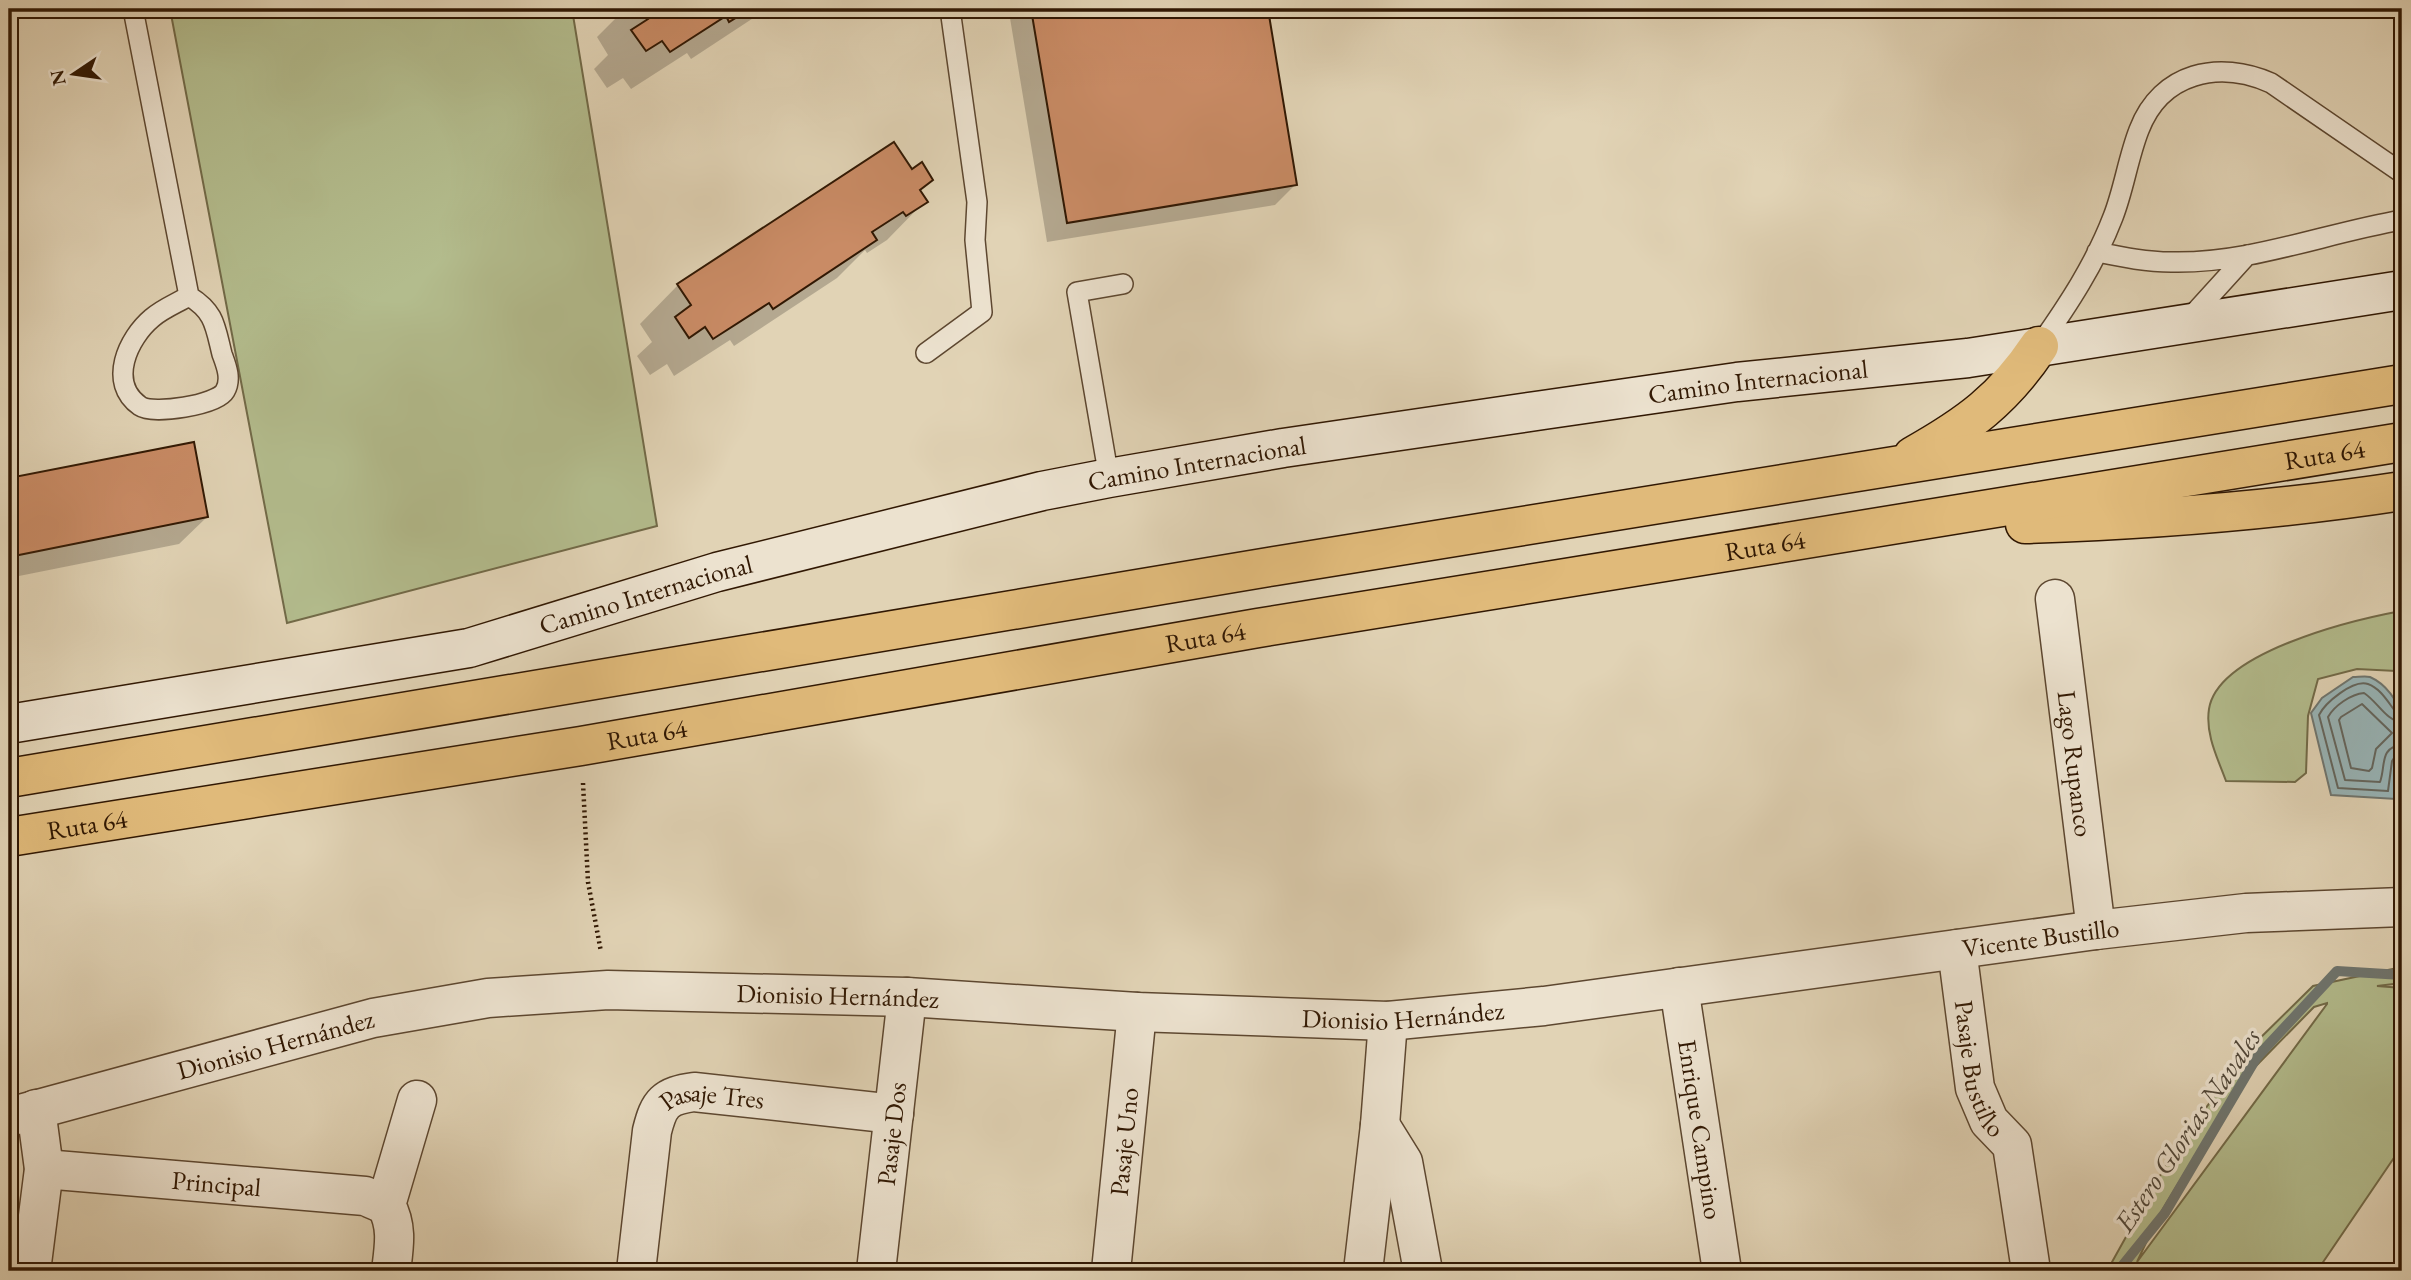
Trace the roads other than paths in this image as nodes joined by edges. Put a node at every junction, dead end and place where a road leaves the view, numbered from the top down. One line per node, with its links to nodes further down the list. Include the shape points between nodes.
1 (132, 9): 9 (lane)
2 (950, 9): 12 (lane, via 977,202 975,240 982,312)
3 (2402, 173): 5 (lane, via 2271,83 2235,71 2197,75 2178,83 2148,112)
4 (2402, 220): 6 (lane)
5 (2097, 252): 6 (lane, via 2171,262); 11 (lane, via 2068,306)
6 (2247, 255): 10 (lane)
7 (1124, 284): 16 (lane, via 1077,292)
8 (2402, 290): 10 (street, Camino Internacional)
9 (189, 296): 9 (lane, via 152,318 124,358 123,379 140,406 155,411 216,400 226,390 229,376 213,319 204,305)
10 (2186, 323): 11 (street, Camino Internacional)
11 (2039, 346): 15 (highway, via 1999,397 1949,435); 16 (street, Camino Internacional, via 1968,358 1737,382)
12 (926, 353)
13 (2402, 384): 15 (highway)
14 (2402, 442): 18 (highway, Ruta 64)
15 (1893, 467): 21 (highway)
16 (1109, 478): 20 (street, Camino Internacional, via 717,572 469,648)
17 (2402, 491): 18 (highway, via 2128,520)
18 (1866, 529): 22 (highway, Ruta 64, via 1258,628 581,746)
19 (2055, 599): 24 (street, Lago Rupanco)
20 (9, 724)
21 (9, 778)
22 (9, 837)
23 (2402, 907): 24 (street, Vicente Bustillo, via 2246,913)
24 (2096, 930): 25 (street, Vicente Bustillo)
25 (1957, 949): 26 (street, Vicente Bustillo); 36 (street, Pasaje Bustillo, via 1975,1088 1989,1121 2012,1145)
26 (1679, 987): 29 (street, Dionisio Hernández); 44 (street, Enrique Campino)
27 (907, 997): 28 (street, Dionisio Hernández); 31 (street, Dionisio Hernández, via 608,990 488,998 384,1016); 32 (street, Pasaje Dos)
28 (1137, 1012): 29 (street, Dionisio Hernández); 41 (street, Pasaje Uno)
29 (1388, 1021): 33 (street)
30 (417, 1100): 35 (street)
31 (22, 1113): 34 (street)
32 (894, 1114): 39 (street, Pasaje Tres, via 694,1092 665,1101 652,1131); 40 (street, Pasaje Dos)
33 (1380, 1125): 42 (street); 43 (street, via 1403,1162)
34 (44, 1169): 35 (street, Principal, via 365,1196); 37 (street)
35 (386, 1205): 38 (street, via 396,1228)
36 (2030, 1264)
37 (32, 1271)
38 (391, 1271)
39 (636, 1271)
40 (876, 1271)
41 (1111, 1271)
42 (1363, 1271)
43 (1423, 1271)
44 (1722, 1271)

